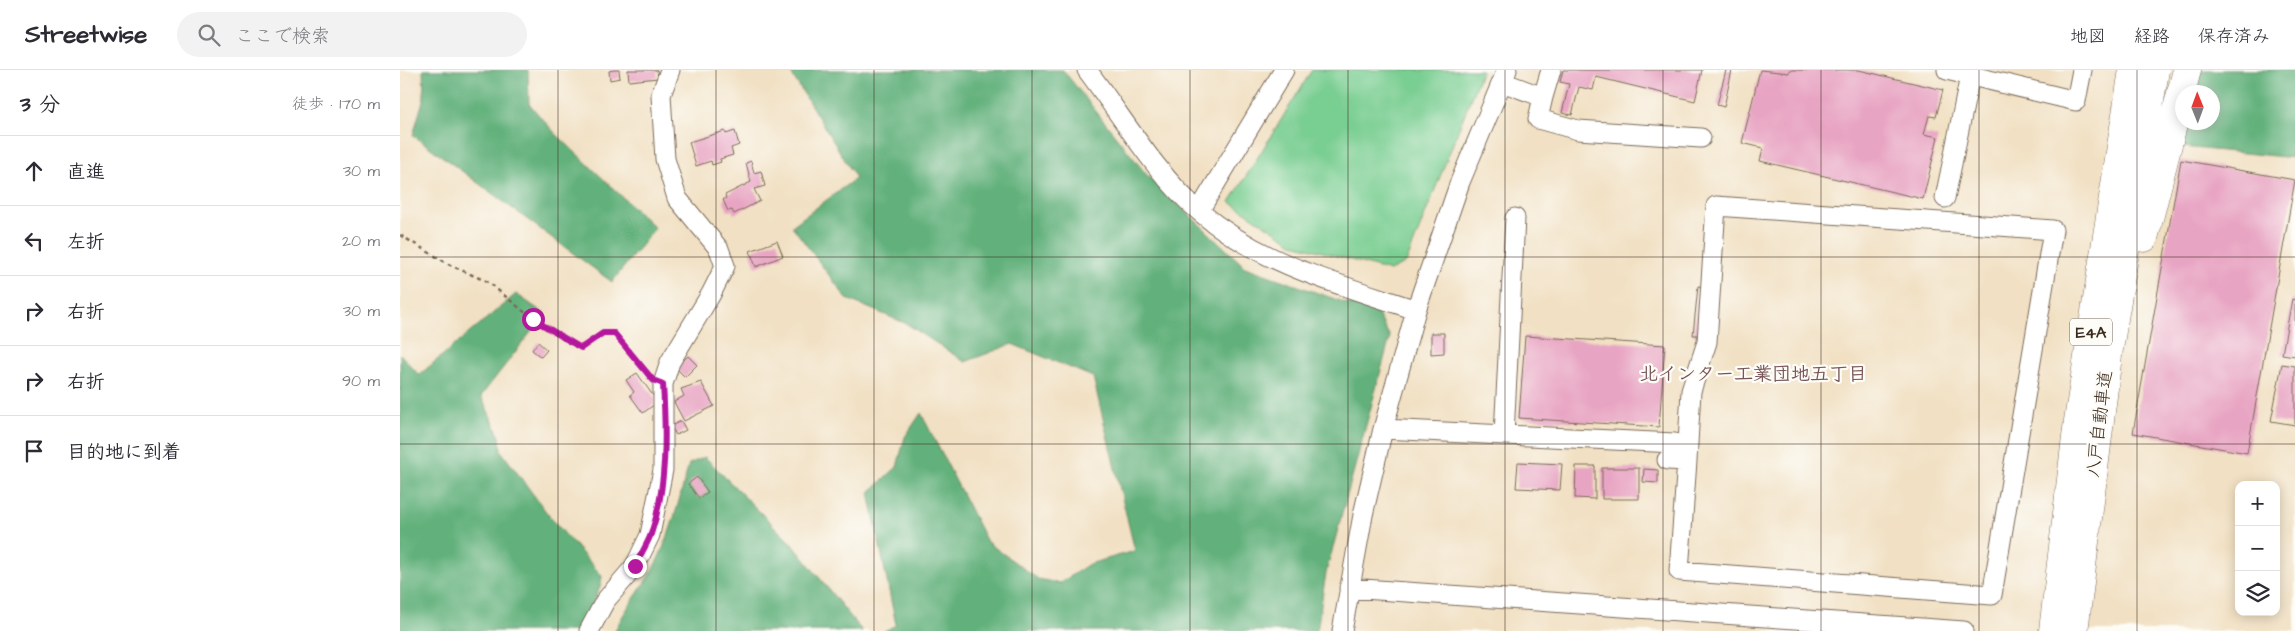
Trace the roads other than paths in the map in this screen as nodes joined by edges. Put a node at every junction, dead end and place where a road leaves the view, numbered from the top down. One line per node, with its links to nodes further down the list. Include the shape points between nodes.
1 (670, 70): 26 (street, via 661,95 665,159 677,198 719,249 725,266 670,362 663,384 663,470 650,535 635,566 605,601)
2 (1087, 70): 15 (street, via 1167,178)
3 (1284, 70): 15 (street)
4 (1551, 70): 12 (street)
5 (1947, 70): 11 (street)
6 (2082, 70): 11 (street, via 2076,101)
7 (2133, 70): 25 (highway, 八戸自動車道 / E4A, via 2079,411)
8 (2155, 70): 23 (highway, 八戸自動車道 / E4A, via 2108,355)
9 (2187, 70): 23 (highway, via 2150,210 2126,321 2108,448)
10 (1504, 76): 12 (street); 17 (street, via 1460,182)
11 (1970, 76): 14 (street)
12 (1543, 97): 13 (street, via 1538,120 1578,130)
13 (1701, 138)
14 (1945, 198)
15 (1199, 211): 17 (street, via 1227,233 1282,264)
16 (1515, 218): 19 (street)
17 (1416, 310): 18 (street)
18 (1383, 429): 19 (street); 24 (street)
19 (1504, 435): 20 (street)
20 (1675, 443)
21 (1667, 460): 22 (street)
22 (1686, 461): 22 (street, via 1679,571 1992,595 2053,230 1716,206 1707,342 1691,391)
23 (2082, 561): 25 (highway, 八戸自動車道 / E4A)
24 (1350, 588): 27 (street); 28 (street)
25 (2068, 595): 29 (highway, 八戸自動車道 / E4A); 30 (highway, 八戸自動車道 / E4A)
26 (589, 631)
27 (1342, 631)
28 (1964, 631)
29 (2053, 631)
30 (2074, 631)

